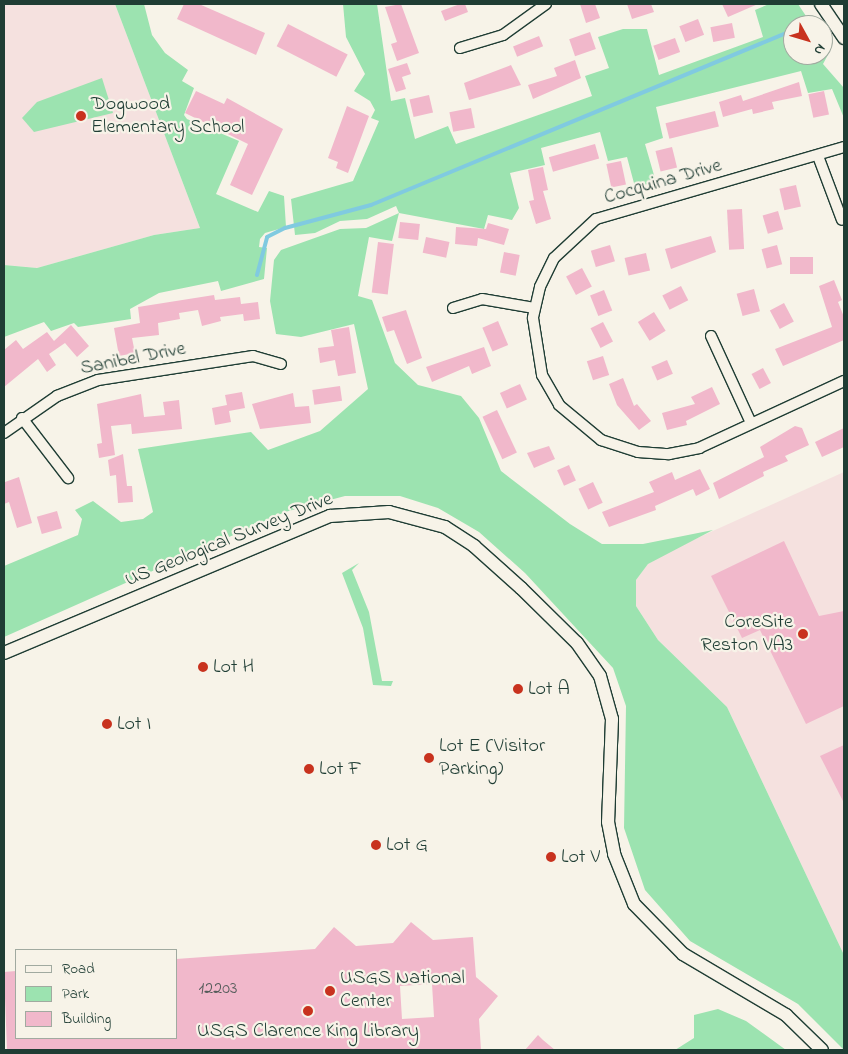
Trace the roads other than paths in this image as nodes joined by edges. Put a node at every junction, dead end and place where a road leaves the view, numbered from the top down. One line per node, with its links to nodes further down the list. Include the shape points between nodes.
1 (546, 4): 4 (street, via 503,35)
2 (821, 4): 3 (street)
3 (844, 38)
4 (460, 48)
5 (844, 147): 6 (street, Cocquina Drive)
6 (818, 156): 7 (street); 9 (street, Cocquina Drive, via 596,220 554,258)
7 (842, 220)
8 (453, 308): 9 (street, via 474,299)
9 (534, 308): 14 (street, Cocquina Drive, via 538,361 547,386 568,415 601,440 638,452 682,453)
10 (711, 336): 14 (street)
11 (281, 364): 13 (street, Sanibel Drive, via 253,356 106,378 70,390)
12 (844, 381): 14 (street, Cocquina Drive)
13 (22, 418): 15 (street, Sanibel Drive); 16 (street)
14 (751, 422)
15 (4, 433)
16 (68, 478)
17 (4, 653): 18 (street, US Geological Survey Drive, via 330,516 389,512 445,528 479,550 521,588 577,643 600,676 612,719 608,822 614,854 634,904 683,954 786,1015)
18 (822, 1050)

